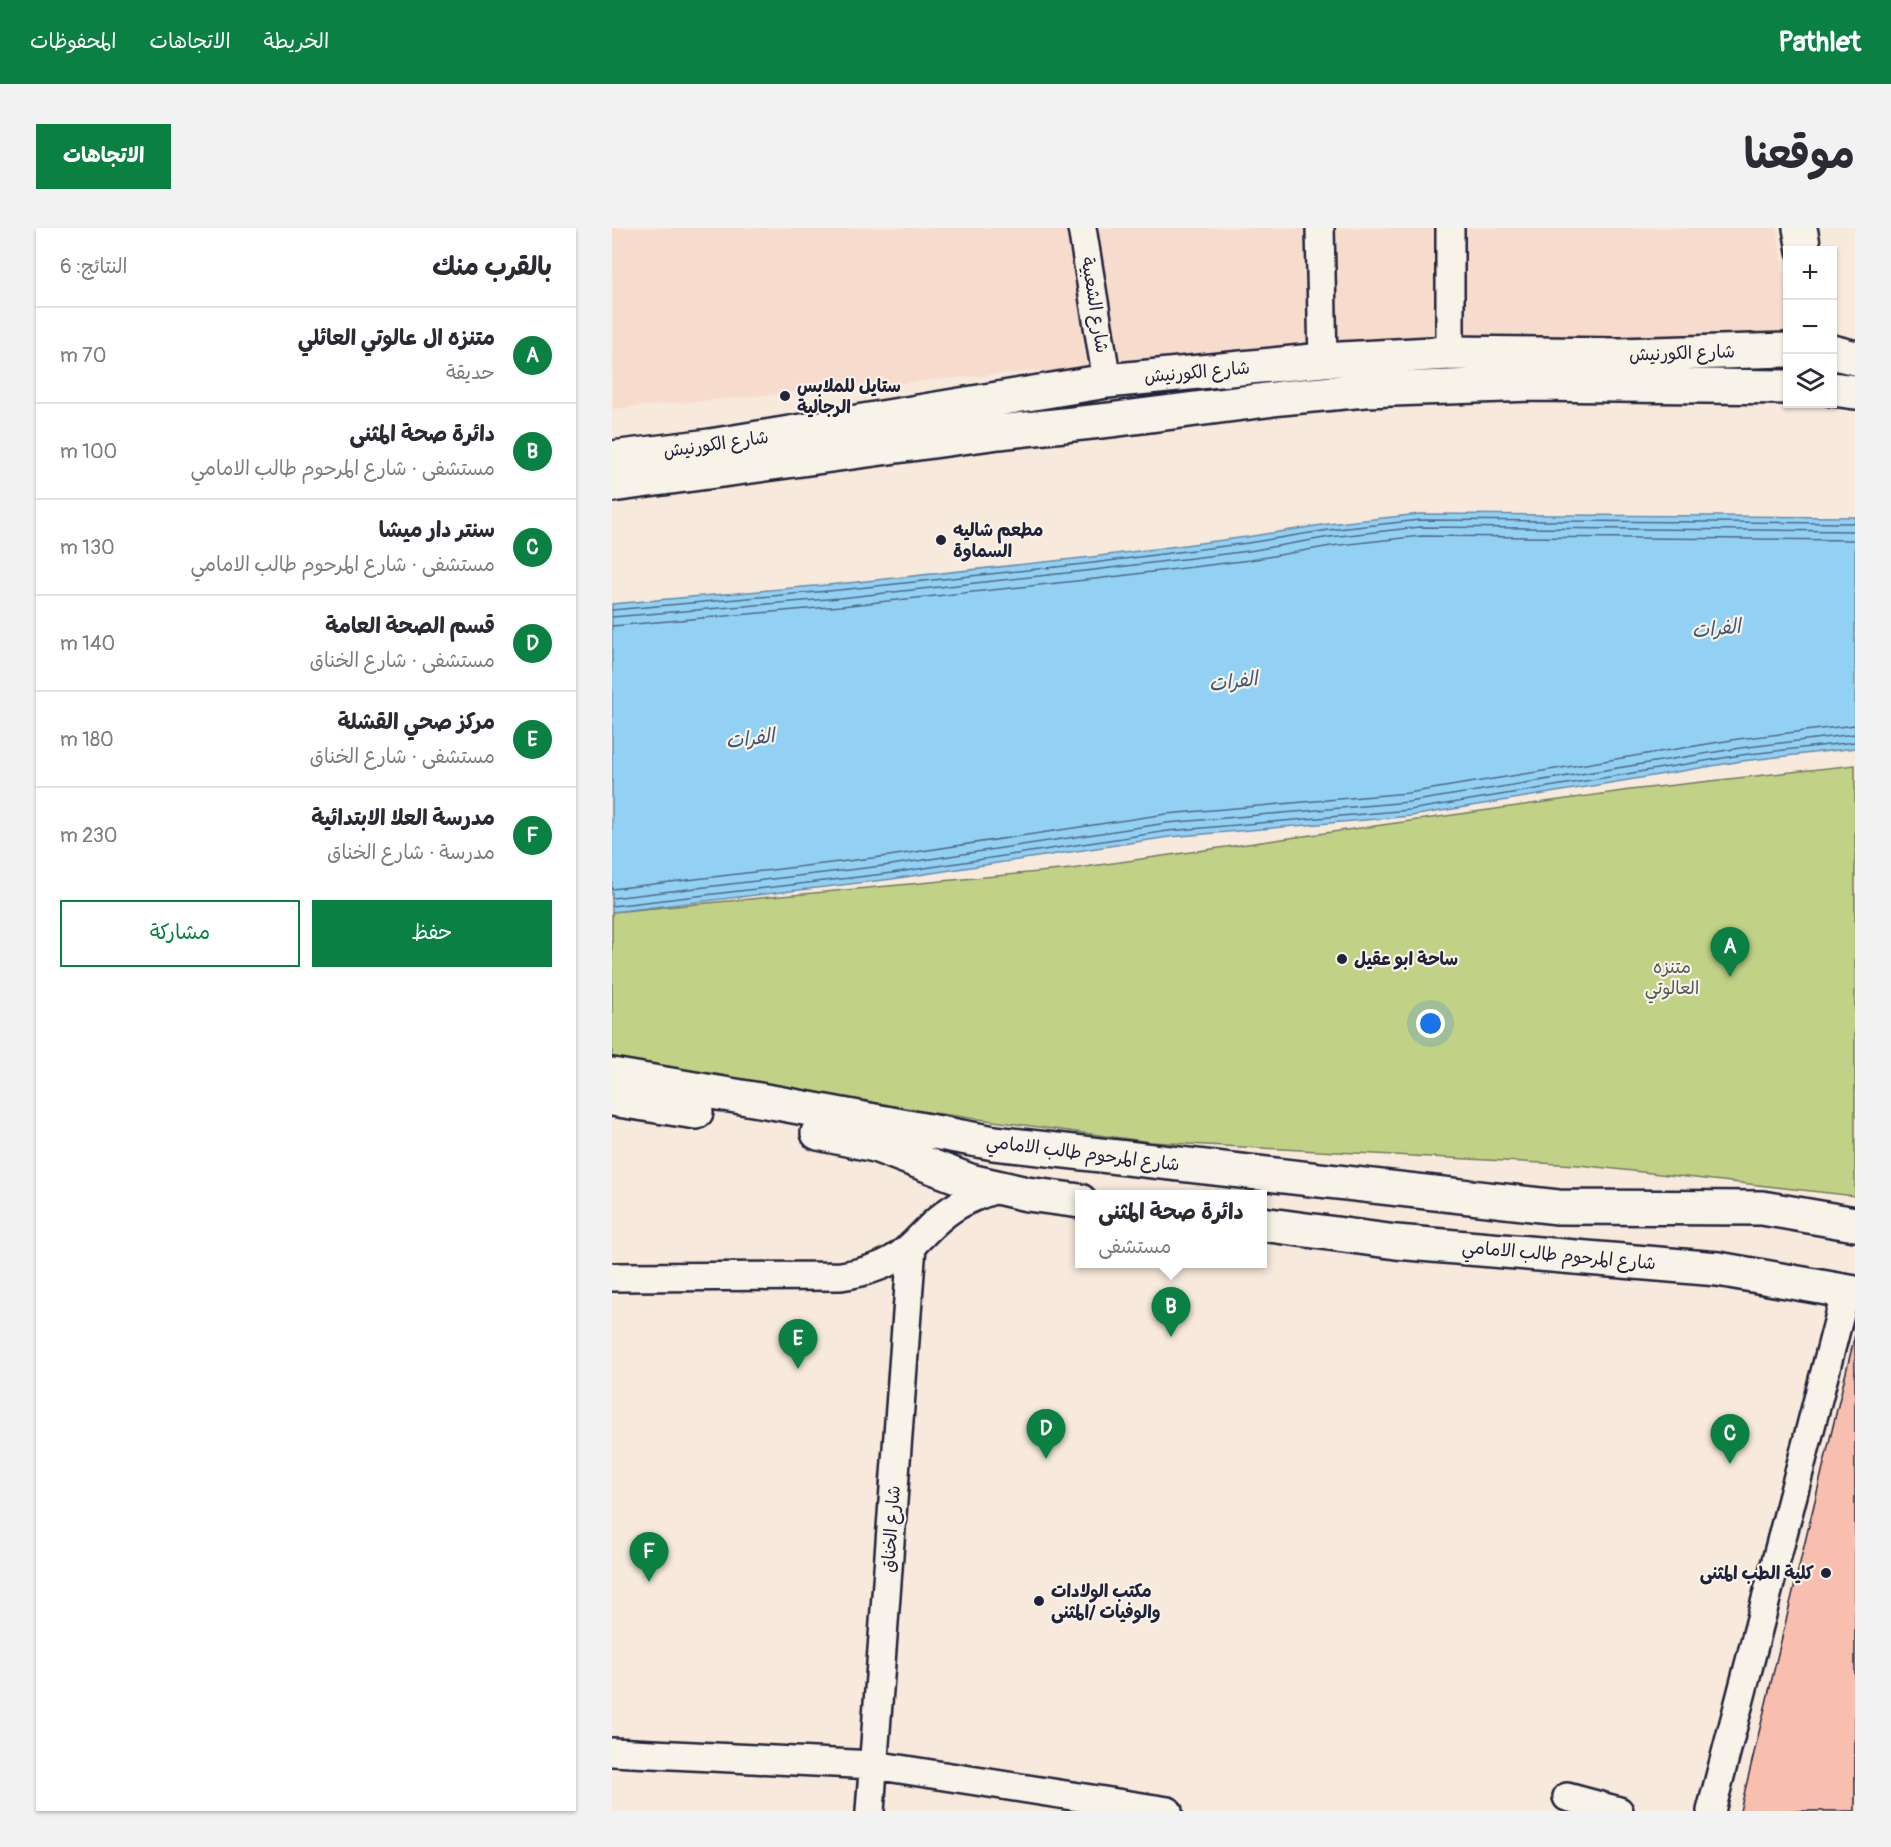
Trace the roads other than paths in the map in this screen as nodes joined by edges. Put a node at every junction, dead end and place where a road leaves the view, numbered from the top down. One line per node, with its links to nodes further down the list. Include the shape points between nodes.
1 (1082, 228): 11 (street, شارع الشعبية)
2 (1320, 228): 10 (street)
3 (1450, 228): 7 (street)
4 (1800, 228): 5 (street)
5 (1803, 246)
6 (1783, 350): 7 (street, شارع الكورنيش, via 1619,355)
7 (1450, 353): 10 (street, شارع الكورنيش)
8 (1837, 353): 9 (street)
9 (1855, 357)
10 (1323, 360): 11 (street, شارع الكورنيش)
11 (1107, 381): 15 (street, شارع الكورنيش, via 710,446)
12 (1783, 387): 16 (street, شارع الكورنيش, via 1533,384 1365,390 999,432)
13 (1837, 389): 14 (street)
14 (1855, 392)
15 (612, 458)
16 (612, 485)
17 (612, 1076): 19 (street, شارع المرحوم طالب الامامي)
18 (612, 1100): 20 (street, via 772,1123 875,1145)
19 (994, 1143): 20 (street, via 966,1152 962,1166); 22 (street, شارع المرحوم طالب الامامي, via 1558,1207 1762,1208)
20 (985, 1185): 21 (street); 24 (street, via 949,1211)
21 (1075, 1200)
22 (1855, 1224)
23 (1267, 1225): 26 (street, شارع المرحوم طالب الامامي, via 1396,1242 1718,1269)
24 (912, 1246): 25 (street, via 877,1267 841,1276); 28 (street, شارع الخناق)
25 (612, 1277)
26 (1851, 1292): 33 (street)
27 (612, 1752): 28 (street)
28 (874, 1765): 30 (street, شارع الخناق); 31 (street)
29 (1567, 1797): 32 (street)
30 (870, 1811)
31 (1168, 1811)
32 (1619, 1811)
33 (1711, 1811)

